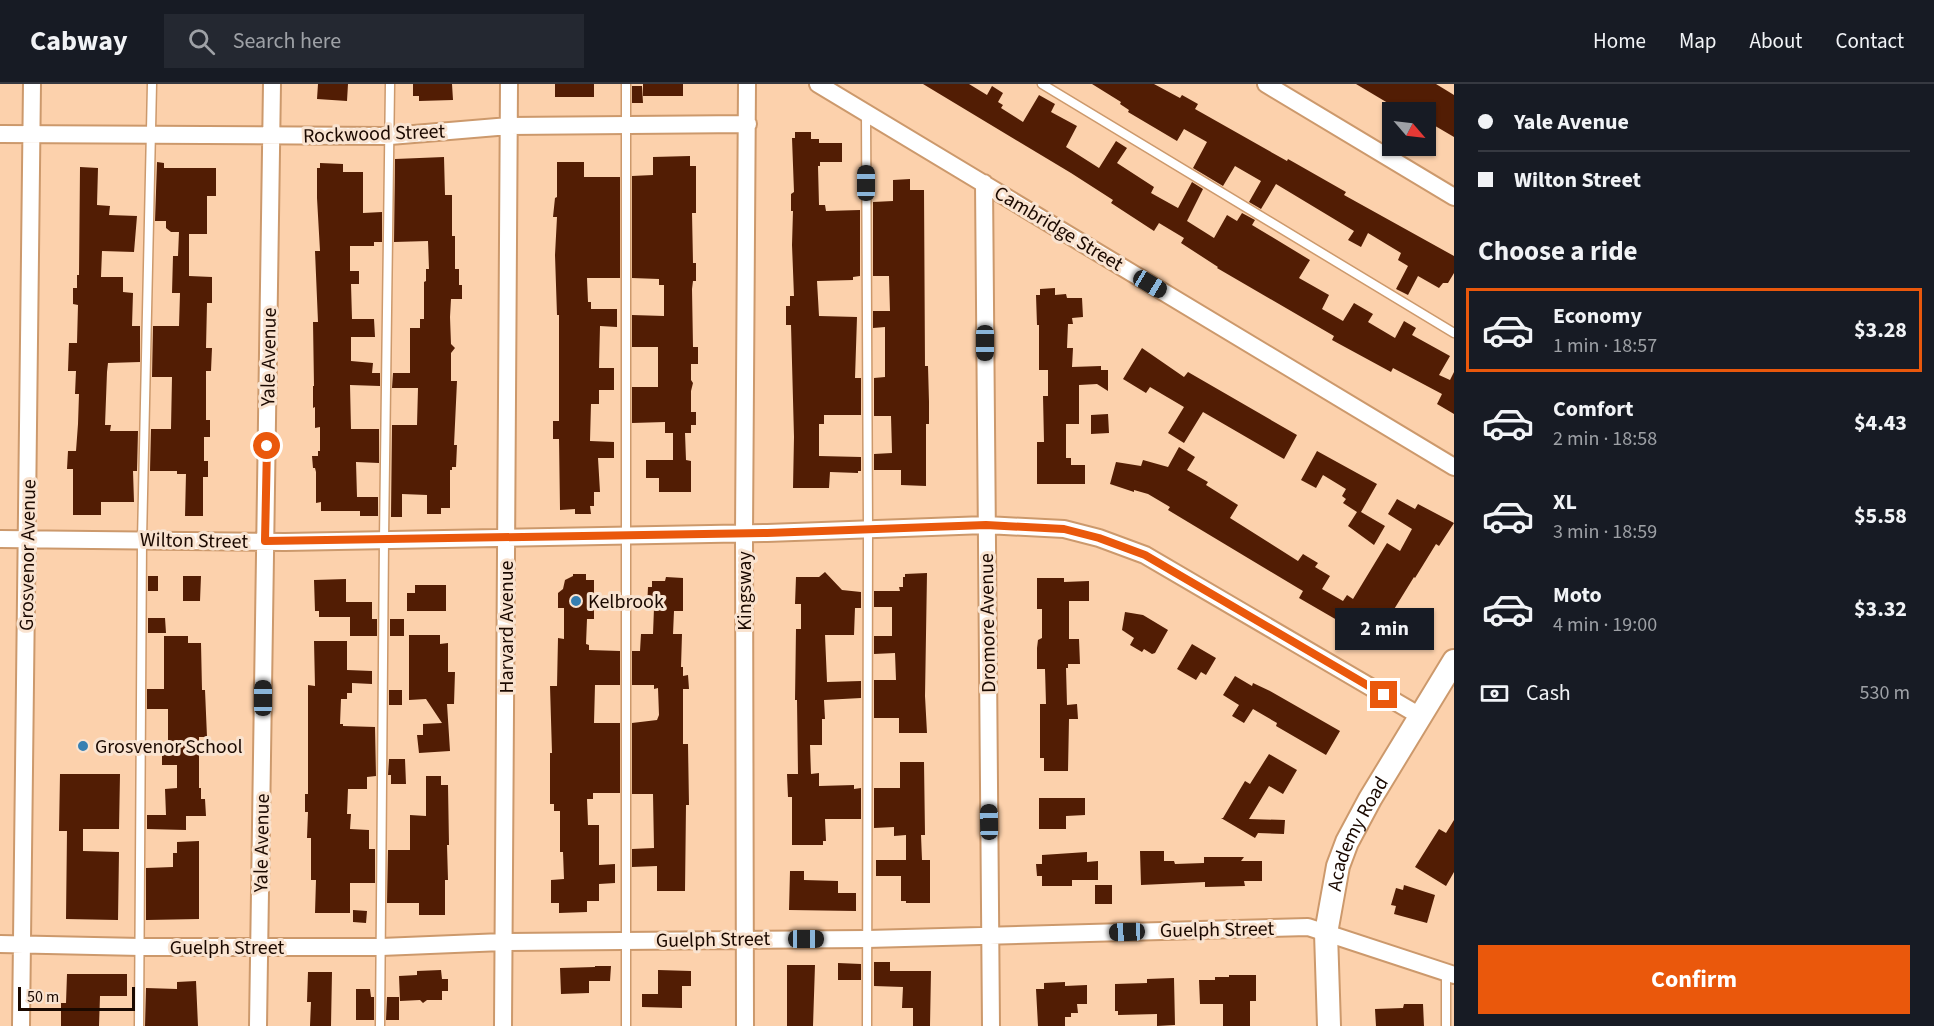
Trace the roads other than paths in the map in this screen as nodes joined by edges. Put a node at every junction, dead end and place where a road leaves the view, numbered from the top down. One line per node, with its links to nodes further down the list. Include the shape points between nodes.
1 (33, 84): 16 (street, Grosvenor Avenue)
2 (152, 84): 18 (lane)
3 (272, 84): 17 (street, Yale Avenue)
4 (390, 84): 19 (lane)
5 (509, 84): 13 (street, Harvard Avenue)
6 (626, 84): 14 (lane)
7 (747, 84): 12 (street, Kingsway)
8 (818, 84): 11 (street, Cambridge Street)
9 (1042, 84): 22 (lane)
10 (1266, 84): 21 (street)
11 (866, 113): 20 (street, Cambridge Street); 25 (lane)
12 (748, 124): 14 (street, Rockwood Street); 26 (street, Kingsway)
13 (509, 126): 14 (street, Rockwood Street); 19 (street, Rockwood Street); 29 (street, Harvard Avenue)
14 (627, 126): 27 (lane)
15 (0, 134): 16 (street, Rockwood Street)
16 (32, 135): 18 (street, Rockwood Street); 31 (street, Grosvenor Avenue)
17 (272, 135): 18 (street, Rockwood Street); 19 (street, Rockwood Street); 33 (street, Yale Avenue)
18 (152, 136): 32 (lane)
19 (390, 136): 28 (lane)
20 (984, 183): 23 (street, Cambridge Street); 24 (street, Dromore Avenue)
21 (1454, 197)
22 (1454, 333)
23 (1454, 468)
24 (986, 525): 25 (street, Wilton Street); 35 (street, Wilton Street, via 1064,529 1145,555); 37 (street, Dromore Avenue)
25 (868, 530): 26 (street, Wilton Street); 39 (lane)
26 (744, 533): 27 (street, Wilton Street); 38 (street, Kingsway)
27 (625, 535): 29 (street, Wilton Street); 40 (lane)
28 (384, 538): 29 (street, Wilton Street); 33 (street, Wilton Street); 46 (lane)
29 (505, 538): 41 (street, Harvard Avenue)
30 (0, 539): 31 (street, Wilton Street)
31 (27, 539): 32 (street, Wilton Street); 43 (street, Grosvenor Avenue)
32 (142, 540): 33 (street, Wilton Street); 45 (lane)
33 (265, 541): 44 (street, Yale Avenue)
34 (1454, 661): 35 (main road, Academy Road)
35 (1420, 716): 36 (main road, Academy Road, via 1347,842 1338,866)
36 (1326, 933): 37 (street, Guelph Street, via 1308,927); 47 (street, Guelph Street); 57 (main road, Academy Road)
37 (991, 935): 39 (street, Guelph Street); 56 (street, Dromore Avenue)
38 (744, 939): 39 (street, Guelph Street); 40 (street, Guelph Street); 54 (street, Kingsway)
39 (867, 939): 55 (lane)
40 (626, 941): 41 (street, Guelph Street); 53 (lane)
41 (503, 942): 46 (street, Guelph Street); 52 (street, Harvard Avenue)
42 (0, 944): 43 (street, Guelph Street)
43 (23, 944): 45 (street, Guelph Street); 48 (street, Grosvenor Avenue)
44 (260, 946): 45 (street, Guelph Street); 46 (street, Guelph Street); 50 (street, Yale Avenue)
45 (141, 947): 49 (lane)
46 (381, 947): 51 (lane)
47 (1450, 974): 58 (lane)
48 (21, 1026)
49 (139, 1026)
50 (258, 1026)
51 (380, 1026)
52 (503, 1026)
53 (626, 1026)
54 (746, 1026)
55 (867, 1026)
56 (991, 1026)
57 (1329, 1026)
58 (1446, 1026)

